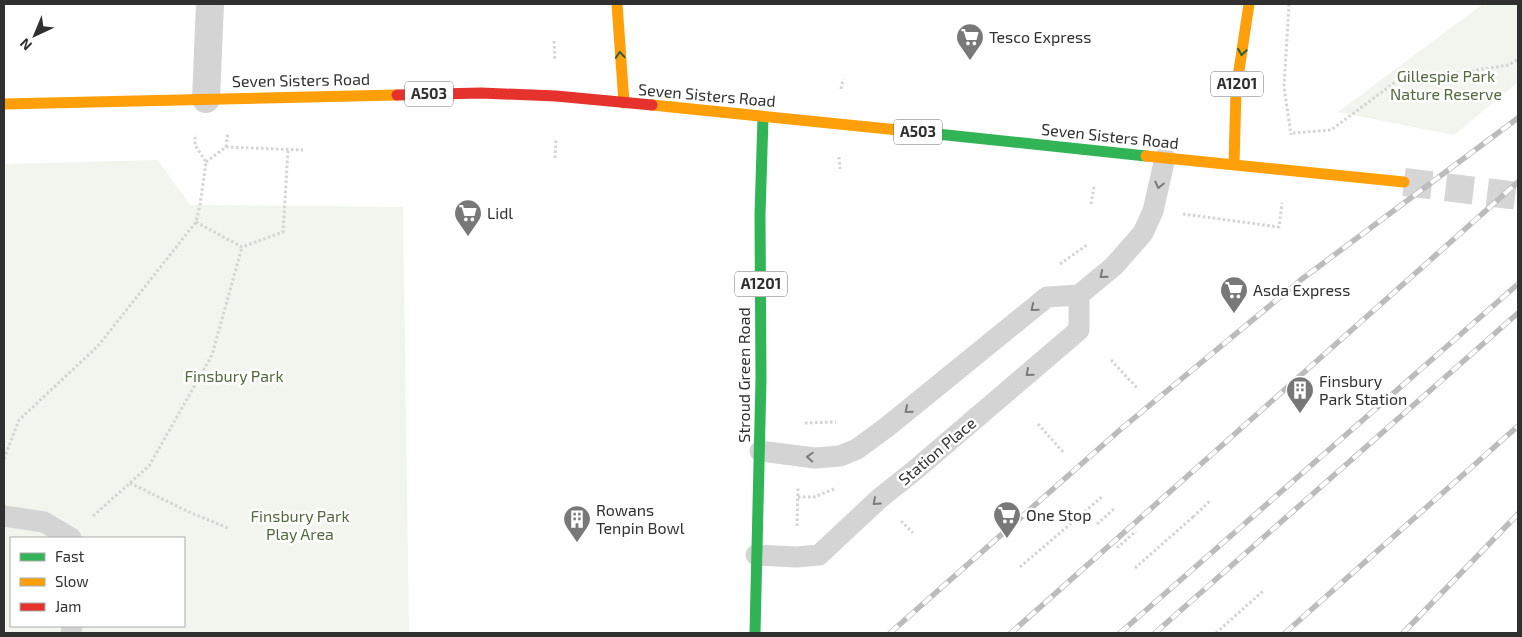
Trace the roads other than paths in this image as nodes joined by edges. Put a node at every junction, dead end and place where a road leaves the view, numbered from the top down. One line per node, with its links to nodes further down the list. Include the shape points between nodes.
1 (210, 4): 4 (street)
2 (617, 4): 6 (main road, one-way to 2)
3 (1249, 4): 9 (main road, A1201, one-way to 9, via 1236,90)
4 (206, 98): 5 (main road, Seven Sisters Road / A503); 6 (main road, Seven Sisters Road / A503, via 481,92)
5 (4, 104)
6 (624, 104): 7 (main road, Seven Sisters Road / A503)
7 (763, 117): 8 (main road, Seven Sisters Road / A503); 12 (main road, Stroud Green Road / A1201, via 760,169)
8 (1165, 158): 9 (main road, Seven Sisters Road / A503); 11 (lane, one-way to 11, via 1153,211 1143,233 1114,266)
9 (1234, 164): 10 (main road, Seven Sisters Road / A503)
10 (1404, 182)
11 (1079, 295): 12 (lane, one-way to 12, via 1047,297 857,449 840,456 815,458); 15 (lane, Station Place, one-way to 15, via 1079,330 880,498 819,555)
12 (760, 450): 15 (main road, Stroud Green Road / A1201)
13 (4, 516): 14 (lane, via 44,522)
14 (71, 537)
15 (756, 555): 16 (main road, Stroud Green Road / A1201)
16 (755, 633)

